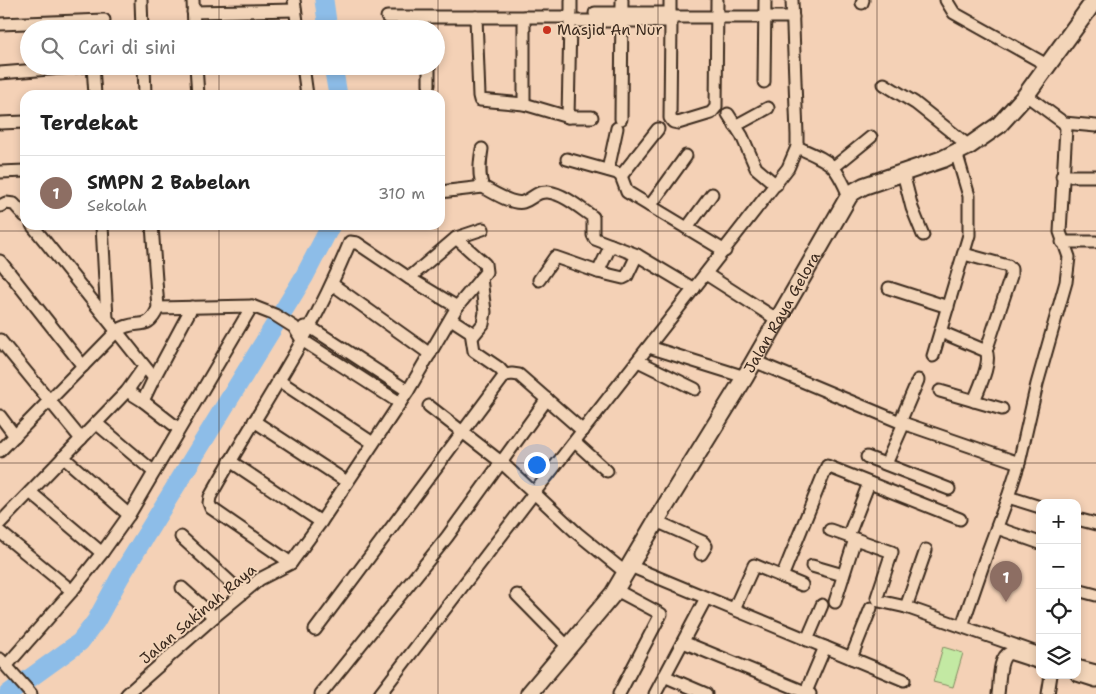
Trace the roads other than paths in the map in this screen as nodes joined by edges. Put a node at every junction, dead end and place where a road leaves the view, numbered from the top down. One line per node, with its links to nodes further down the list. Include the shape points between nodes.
1 (140, 0): 23 (street)
2 (192, 0): 12 (street)
3 (570, 0): 17 (street)
4 (622, 0): 18 (street)
5 (670, 0): 19 (street)
6 (717, 0): 20 (street)
7 (765, 0): 21 (street)
8 (792, 0): 22 (street)
9 (946, 0): 29 (street, via 954,13)
10 (1095, 0): 29 (street)
11 (294, 5): 12 (street); 25 (street)
12 (193, 12): 24 (street)
13 (428, 16): 14 (street); 15 (street); 26 (street)
14 (387, 17)
15 (476, 17): 16 (street); 45 (street, via 480,100)
16 (524, 17): 17 (street); 45 (street)
17 (570, 17): 18 (street); 48 (street)
18 (622, 17): 19 (street); 63 (street, via 619,123)
19 (671, 17): 20 (street); 20 (street, via 670,116 673,122 681,123 716,107)
20 (717, 17): 21 (street)
21 (765, 17): 22 (street); 37 (street)
22 (793, 17): 57 (street)
23 (141, 20)
24 (193, 20)
25 (296, 20)
26 (428, 20)
27 (0, 24): 28 (street)
28 (20, 24)
29 (1047, 65): 44 (street)
30 (20, 71): 31 (street)
31 (0, 73)
32 (94, 75): 40 (street)
33 (144, 75): 41 (street)
34 (197, 75): 42 (street)
35 (304, 75): 43 (street)
36 (429, 75): 39 (street)
37 (764, 82)
38 (884, 84): 59 (street, via 915,103)
39 (429, 85)
40 (95, 90)
41 (145, 90)
42 (198, 90)
43 (306, 90)
44 (1026, 95): 52 (street); 59 (street, via 998,125)
45 (524, 104): 48 (street)
46 (768, 108): 53 (street)
47 (728, 114): 53 (street)
48 (568, 117): 49 (street)
49 (592, 117)
50 (20, 122): 51 (street)
51 (0, 123)
52 (1064, 123): 54 (street); 68 (street, via 1067,133)
53 (736, 126): 70 (street, via 756,168)
54 (1096, 126)
55 (658, 129): 67 (street)
56 (870, 137): 62 (street)
57 (797, 147): 62 (street); 70 (street)
58 (482, 149): 71 (street, via 480,178)
59 (963, 149): 66 (street); 89 (street, via 969,196 969,236)
60 (686, 156): 76 (street)
61 (567, 159): 63 (street)
62 (834, 167): 74 (street)
63 (608, 170): 67 (street)
64 (20, 171): 65 (street)
65 (0, 172)
66 (903, 173): 74 (street, via 864,186); 83 (street)
67 (621, 176): 76 (street, via 627,192)
68 (1062, 176): 69 (street); 85 (street)
69 (1096, 176)
70 (776, 185): 88 (street)
71 (483, 186): 72 (street); 87 (street, via 514,203 546,192 568,200 593,217 594,238)
72 (445, 191)
73 (712, 194): 78 (street)
74 (849, 196): 107 (street, Jalan Raya Gelora)
75 (1, 204): 77 (street, via 14,204)
76 (650, 206): 78 (street)
77 (20, 211)
78 (687, 228): 88 (street)
79 (483, 229): 84 (street)
80 (36, 230): 105 (street)
81 (102, 230): 105 (street)
82 (152, 230): 104 (street)
83 (923, 236)
84 (456, 238): 94 (street); 95 (street, via 485,264 486,272)
85 (1062, 242): 86 (street); 155 (street, via 1069,257 1066,282)
86 (1096, 242)
87 (611, 245): 90 (street); 92 (street)
88 (725, 251): 93 (street)
89 (964, 254): 103 (street); 116 (street, via 1012,269)
90 (637, 255): 92 (street, via 625,277); 99 (street)
91 (0, 261): 121 (street)
92 (598, 272): 96 (street, via 555,257)
93 (706, 274): 99 (street); 107 (street)
94 (410, 278): 97 (street, via 357,242 350,242); 102 (street)
95 (482, 278): 102 (street); 112 (street, via 485,312 483,324)
96 (539, 280)
97 (332, 284): 109 (street); 117 (street)
98 (890, 288): 103 (street)
99 (694, 289): 115 (street)
100 (252, 306): 101 (street); 108 (street); 143 (street)
101 (192, 307): 104 (street); 125 (street)
102 (457, 307): 106 (street)
103 (948, 307): 111 (street)
104 (158, 308): 110 (street, via 151,322 125,326)
105 (107, 319): 110 (street)
106 (451, 319): 112 (street); 117 (street)
107 (778, 320): 120 (street, Jalan Raya Gelora)
108 (285, 321): 109 (street); 114 (street)
109 (310, 327): 114 (street); 130 (street)
110 (117, 331): 121 (street); 122 (street)
111 (941, 332): 116 (street); 118 (street)
112 (473, 336): 123 (street, via 474,352)
113 (0, 340): 133 (street)
114 (302, 340): 126 (street); 136 (street)
115 (649, 347): 119 (street); 124 (street)
116 (986, 351): 135 (street, via 988,362)
117 (430, 354): 130 (street)
118 (933, 356)
119 (638, 361): 128 (street); 144 (street)
120 (754, 362): 124 (street, Jalan Raya Gelora); 142 (street)
121 (83, 366): 133 (street)
122 (144, 367): 125 (street); 129 (street)
123 (505, 375): 132 (street, via 519,375); 145 (street)
124 (745, 377): 169 (street, Jalan Raya Gelora)
125 (154, 378): 134 (street)
126 (278, 380): 140 (street); 149 (street)
127 (918, 380): 142 (street)
128 (695, 389)
129 (127, 391): 134 (street); 141 (street)
130 (408, 391): 136 (street)
131 (940, 391): 135 (street)
132 (547, 399): 144 (street); 154 (street)
133 (48, 400): 146 (street); 147 (street)
134 (143, 401): 143 (street)
135 (974, 401): 138 (street)
136 (400, 403): 149 (street)
137 (430, 406): 145 (street)
138 (1002, 409)
139 (0, 416): 146 (street)
140 (254, 421): 153 (street); 159 (street)
141 (96, 423): 147 (street); 158 (street)
142 (902, 423): 155 (street); 156 (street)
143 (179, 429): 158 (street)
144 (583, 431): 148 (street)
145 (462, 433): 154 (street); 203 (street)
146 (15, 436): 150 (street)
147 (81, 439): 151 (street)
148 (575, 442): 157 (street); 163 (street)
149 (373, 443): 159 (street)
150 (0, 452)
151 (64, 457): 162 (street); 166 (street)
152 (867, 457): 156 (street)
153 (230, 461): 170 (street); 182 (street, via 210,497 208,503 211,508)
154 (501, 462): 163 (street); 222 (street, via 446,537)
155 (1019, 462): 164 (street)
156 (886, 464): 161 (street)
157 (607, 471)
158 (154, 472): 166 (street)
159 (347, 482): 170 (street)
160 (870, 483): 167 (street); 176 (street); 186 (street, via 827,466)
161 (949, 489)
162 (30, 492): 171 (street); 180 (street)
163 (534, 493): 184 (street, via 577,533); 223 (street)
164 (1008, 497): 165 (street); 173 (street)
165 (1036, 506)
166 (129, 514): 180 (street)
167 (960, 519)
168 (1081, 519): 172 (street)
169 (656, 521): 181 (street, via 703,542 706,546); 184 (street, Jalan Raya Gelora)
170 (320, 522): 182 (street)
171 (0, 523)
172 (1096, 524)
173 (997, 528): 178 (street); 202 (street)
174 (830, 530): 176 (street)
175 (0, 532): 191 (street)
176 (853, 534): 185 (street); 198 (street, via 892,552 877,597 882,603)
177 (181, 537): 192 (street)
178 (1036, 542)
179 (926, 550): 198 (street)
180 (102, 553): 191 (street)
181 (701, 554)
182 (291, 562): 192 (street, Jalan Sakinah Raya)
183 (812, 566): 185 (street)
184 (628, 569): 189 (street, Jalan Raya Gelora); 195 (street)
185 (844, 576): 196 (street)
186 (782, 577): 187 (street); 200 (street, via 754,565)
187 (802, 585)
188 (182, 588): 201 (street)
189 (616, 590): 207 (street, Jalan Raya Gelora); 225 (street, via 661,614)
190 (1081, 591): 194 (street)
191 (72, 592): 210 (street)
192 (242, 593): 201 (street, Jalan Sakinah Raya)
193 (517, 595): 207 (street)
194 (1096, 595)
195 (706, 598): 200 (street); 205 (street)
196 (835, 602)
197 (822, 605): 204 (street)
198 (906, 607): 202 (street)
199 (871, 608): 209 (street)
200 (734, 609): 204 (street)
201 (214, 617): 221 (street, Jalan Sakinah Raya)
202 (962, 626): 208 (street)
203 (315, 630)
204 (808, 640): 206 (street)
205 (683, 642): 214 (street); 220 (street)
206 (825, 647): 209 (street); 220 (street)
207 (569, 648): 224 (street, Jalan Raya Gelora)
208 (1036, 653)
209 (851, 658): 217 (street)
210 (4, 662): 219 (street)
211 (1036, 662): 228 (street, via 1007,654 1003,659)
212 (1081, 667): 213 (street)
213 (1096, 671)
214 (664, 676): 226 (street); 227 (street)
215 (1081, 676): 218 (street)
216 (1050, 679): 229 (street)
217 (904, 680)
218 (1096, 681)
219 (29, 692)
220 (807, 693)
221 (127, 694)
222 (321, 694)
223 (380, 694)
224 (529, 694)
225 (619, 694)
226 (655, 694)
227 (706, 694)
228 (998, 694)
229 (1048, 694)

